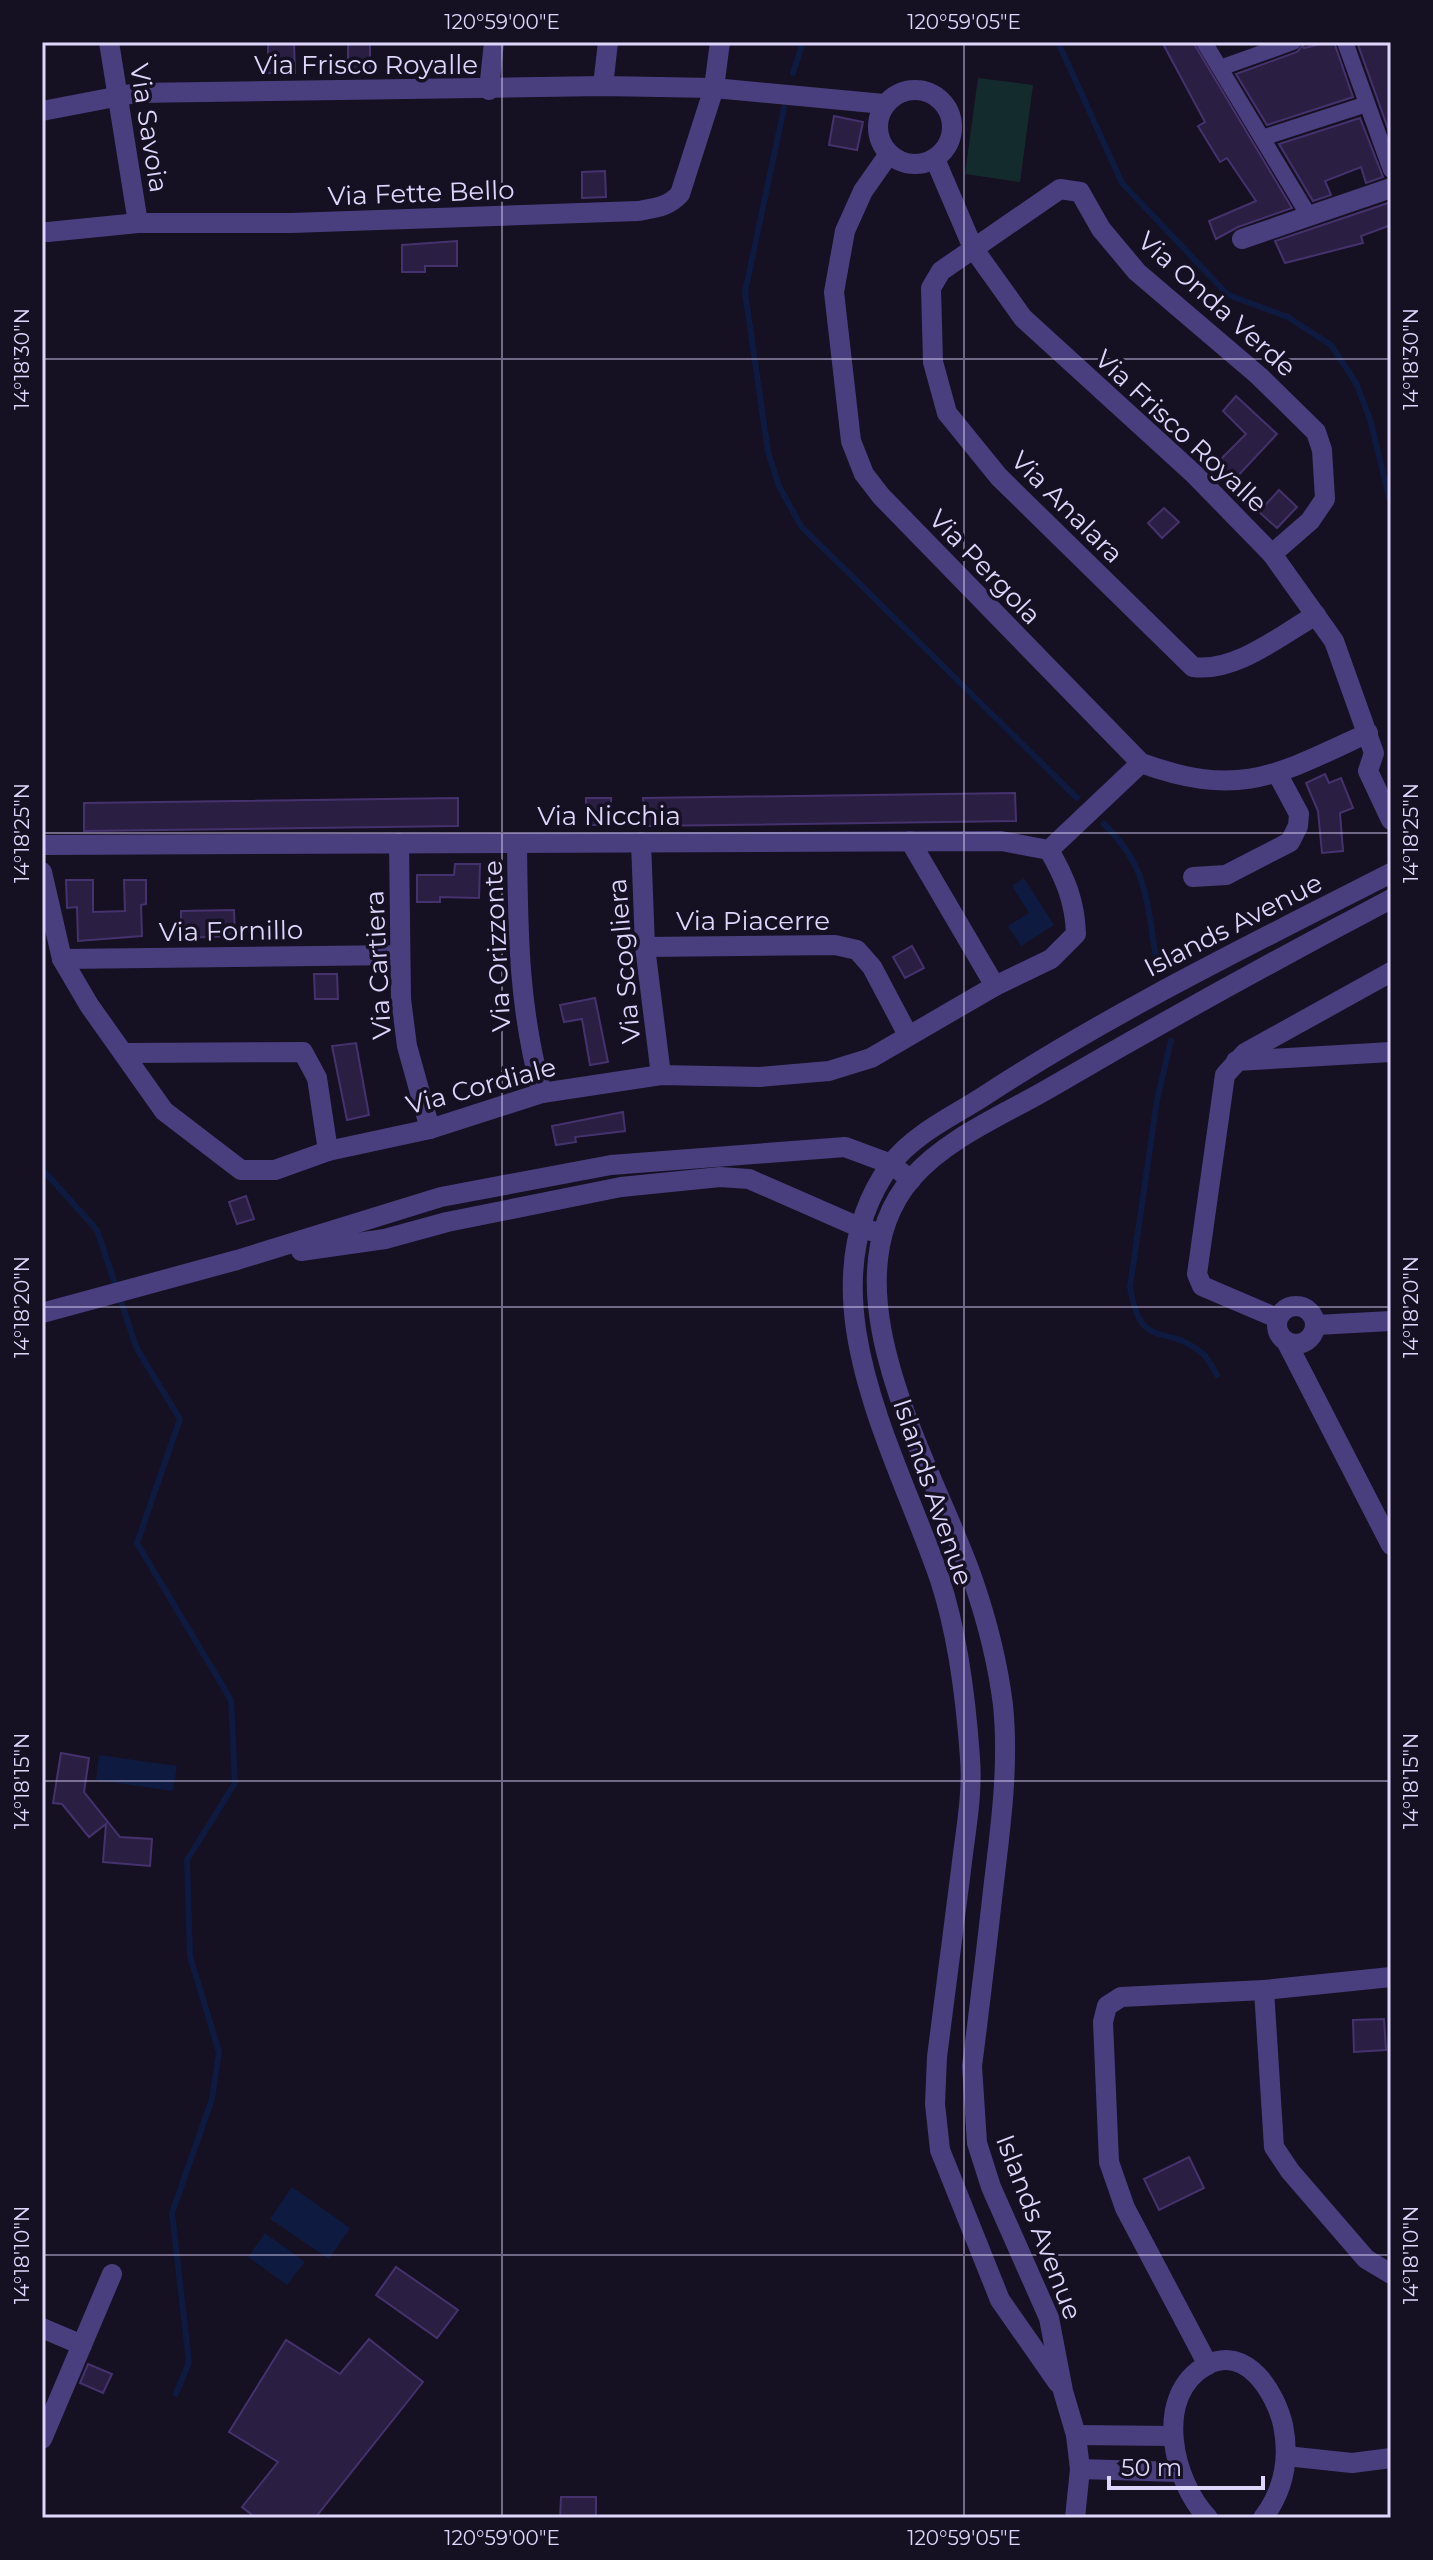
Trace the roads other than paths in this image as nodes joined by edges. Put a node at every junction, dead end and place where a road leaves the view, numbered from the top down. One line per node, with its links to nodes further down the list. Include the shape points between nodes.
1 (109, 42): 12 (street, Via Savoia)
2 (494, 42): 11 (street)
3 (608, 42): 9 (street)
4 (720, 42): 10 (street, Via Fette Bello)
5 (1204, 42): 8 (street)
6 (1293, 42): 8 (street)
7 (1345, 42): 14 (street)
8 (1220, 68): 16 (street)
9 (603, 86): 10 (street, Via Frisco Royalle); 11 (street, Via Frisco Royalle)
10 (714, 88): 13 (street, Via Frisco Royalle); 22 (street, Via Fette Bello, via 680,194 660,207 307,222)
11 (489, 90): 12 (street, Via Frisco Royalle)
12 (116, 94): 15 (street, Via Frisco Royalle); 22 (street, Via Savoia)
13 (884, 104): 17 (street, via 877,125); 18 (street, via 910,89 929,92 943,102 952,132)
14 (1367, 104): 16 (street); 19 (street)
15 (42, 111)
16 (1262, 138): 21 (street)
17 (889, 154): 18 (street, via 911,164); 30 (street, Via Pergola, via 863,191 845,231 834,292 851,441 864,474)
18 (935, 159): 25 (street, Via Frisco Royalle)
19 (1391, 170)
20 (1391, 188): 21 (street)
21 (1309, 216): 24 (street)
22 (138, 223): 23 (street, Via Fette Bello)
23 (48, 232)
24 (1242, 239)
25 (973, 248): 26 (street, Via Frisco Royalle, via 1023,318 1193,473); 26 (street, Via Onda Verde, via 1060,189 1080,192 1101,229 1137,272 1316,432 1325,499 1310,521); 27 (street, Via Analara, via 941,271 931,288 933,362 947,413 999,477 1193,667 1213,669 1242,657)
26 (1272, 554): 27 (street, Via Frisco Royalle)
27 (1316, 615): 28 (street, Via Frisco Royalle, via 1334,641)
28 (1368, 733): 29 (street, Via Frisco Royalle); 31 (street, Via Pergola)
29 (1382, 758): 32 (street, Via Frisco Royalle, via 1368,771)
30 (1141, 763): 31 (street, Via Pergola, via 1212,783); 38 (street)
31 (1277, 773): 41 (street, via 1299,814 1295,836 1226,875)
32 (1391, 820)
33 (910, 841): 34 (street, Via Nicchia); 38 (street, Via Nicchia, via 1001,841); 47 (street)
34 (641, 842): 36 (street, Via Nicchia); 43 (street, Via Scogliera)
35 (399, 843): 36 (street, Via Nicchia); 37 (street, Via Nicchia); 44 (street, Via Cartiera)
36 (517, 843): 53 (street, Via Orizzonte, via 519,973 527,1039)
37 (42, 845)
38 (1049, 850): 47 (street, Via Cordiale, via 1075,907 1076,934 1051,959)
39 (42, 872): 45 (street, Via Cordiale)
40 (1391, 873): 57 (street, Islands Avenue, via 1164,988 1038,1060 916,1139)
41 (1193, 877)
42 (1391, 899): 59 (street, Islands Avenue, via 1203,999 992,1121 943,1151)
43 (645, 947): 48 (street, Via Piacerre, via 835,945 857,950 872,967); 52 (street, Via Scogliera)
44 (399, 955): 45 (street, Via Fornillo); 54 (street, Via Cartiera, via 407,1046)
45 (62, 959): 50 (street, Via Cordiale)
46 (1391, 972): 51 (street)
47 (995, 986): 48 (street, Via Cordiale)
48 (908, 1035): 52 (street, Via Cordiale, via 871,1058 829,1071 760,1077)
49 (1391, 1052): 51 (street)
50 (124, 1053): 55 (street, Via Cordiale, via 164,1111 241,1170 275,1170); 55 (street, via 303,1052 317,1078)
51 (1236, 1061): 64 (street, via 1225,1075 1197,1274 1202,1286)
52 (661, 1075): 53 (street, Via Cordiale)
53 (542, 1093): 54 (street, Via Cordiale)
54 (430, 1129): 55 (street, Via Cordiale)
55 (328, 1151)
56 (748, 1153): 57 (street, via 845,1147); 58 (street); 62 (street, via 611,1165 441,1197)
57 (891, 1164): 59 (street); 60 (street, Islands Avenue)
58 (749, 1179): 60 (street); 62 (street, via 621,1187 385,1239)
59 (911, 1180): 61 (street, Islands Avenue, via 894,1205)
60 (861, 1228): 61 (street); 76 (street, Islands Avenue, via 853,1309 860,1355 889,1452 941,1582 971,1762 937,2057 940,2150 1000,2300)
61 (884, 1234): 76 (street, Islands Avenue, via 877,1301 886,1346 912,1433 974,1582 1003,1705 1000,1830 972,2066 977,2143 1049,2318)
62 (237, 1260): 63 (street)
63 (42, 1313)
64 (1277, 1318): 66 (street, via 1288,1307 1303,1307); 67 (street, via 1280,1337)
65 (1391, 1321): 66 (street)
66 (1316, 1325): 67 (street, via 1306,1342)
67 (1287, 1343): 68 (street)
68 (1391, 1545)
69 (1391, 1977): 70 (street)
70 (1264, 1990): 72 (street, via 1274,2147 1366,2259); 75 (street, via 1121,1997 1107,2006 1103,2022 1109,2162 1125,2208)
71 (112, 2274): 74 (street)
72 (1391, 2274)
73 (42, 2328): 74 (street)
74 (82, 2345): 77 (street)
75 (1208, 2365): 79 (street, via 1182,2397); 80 (street, via 1240,2364 1263,2380 1278,2408)
76 (1063, 2391): 78 (street, Islands Avenue)
77 (43, 2435)
78 (1076, 2435): 79 (street); 82 (street, Islands Avenue)
79 (1173, 2436): 83 (street)
80 (1286, 2456): 81 (street, via 1352,2463); 86 (street, via 1279,2491)
81 (1391, 2458)
82 (1080, 2469): 83 (street); 84 (street, Islands Avenue)
83 (1178, 2472): 85 (street)
84 (1075, 2518)
85 (1208, 2518)
86 (1263, 2518)

